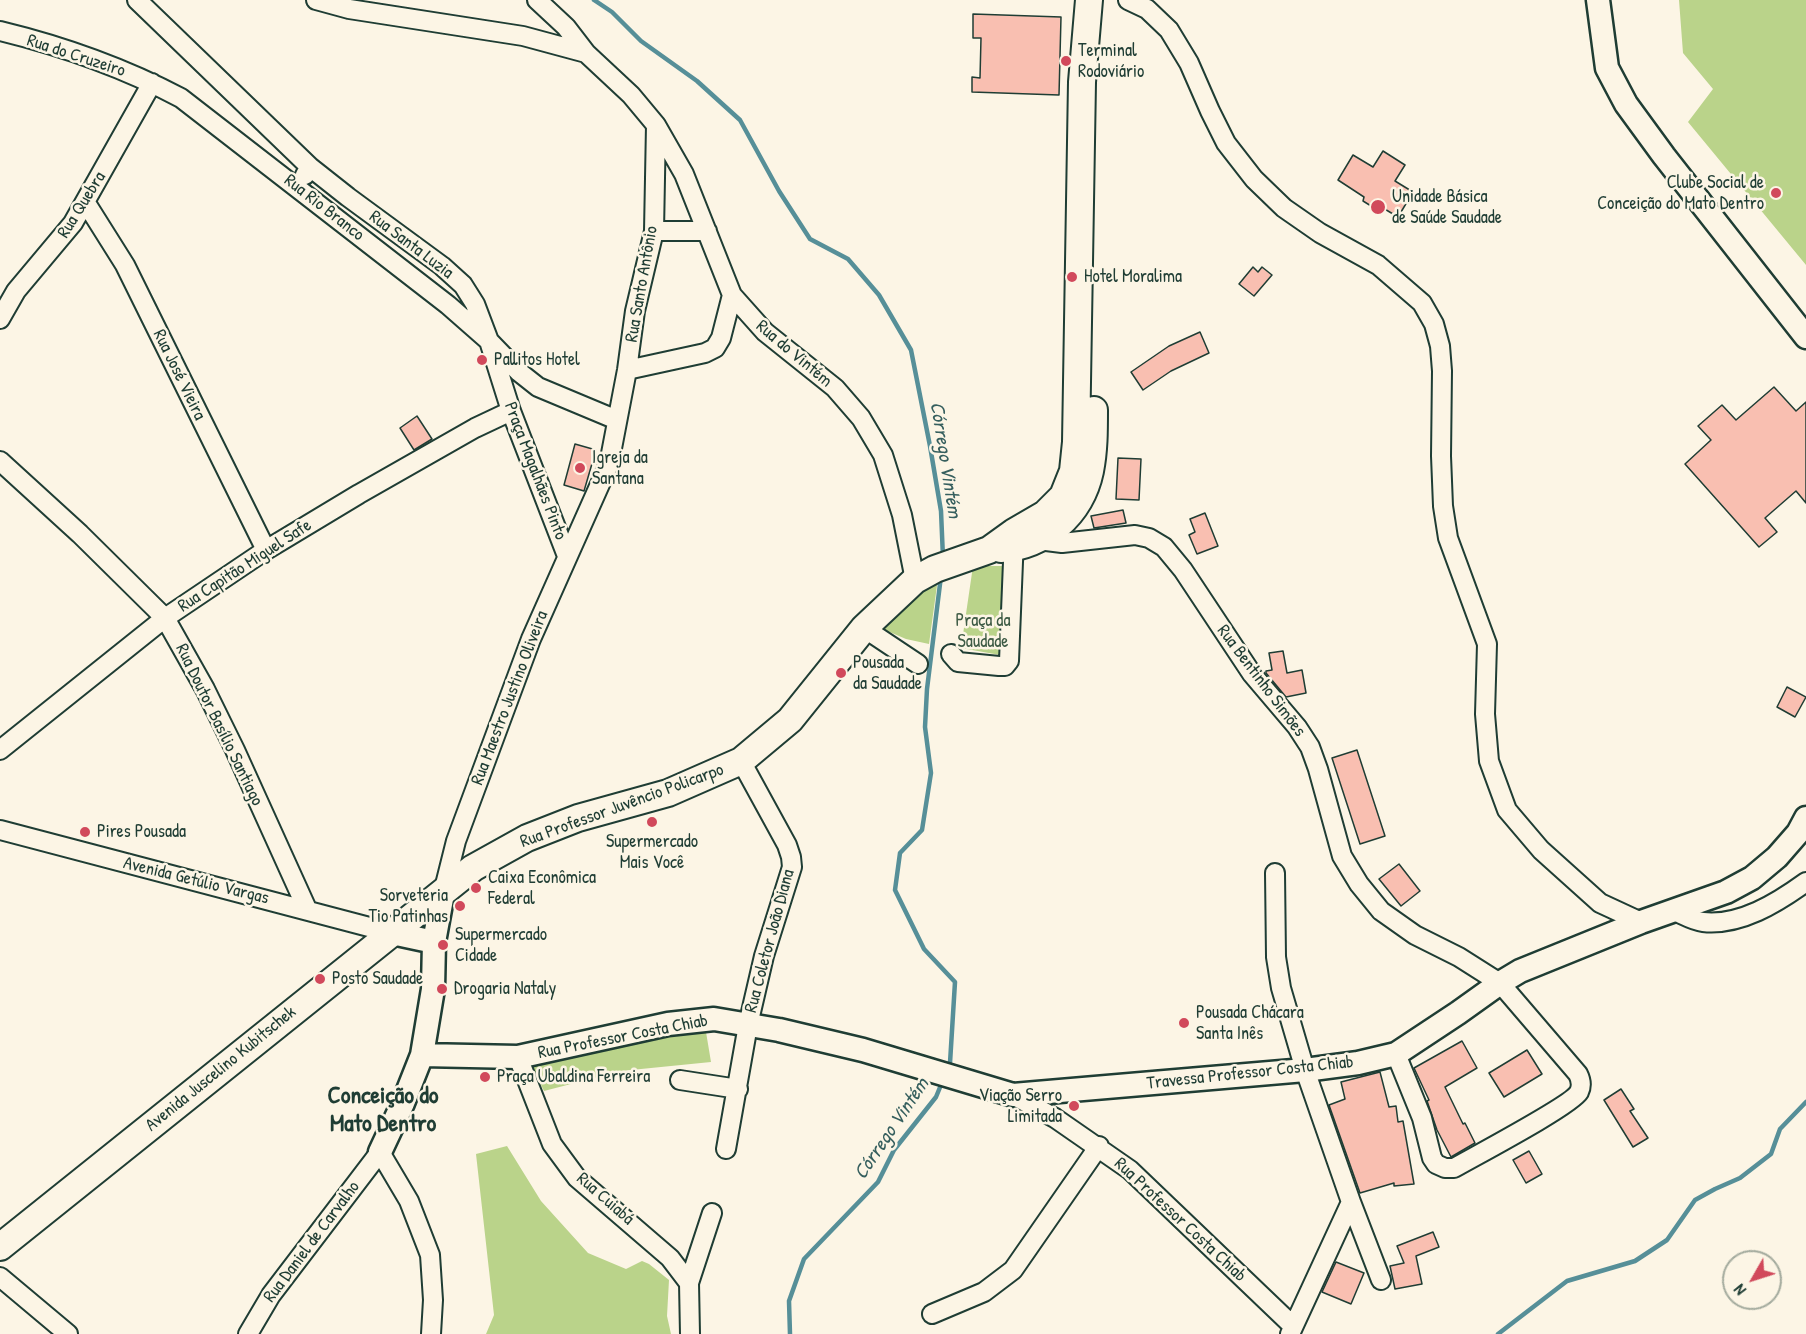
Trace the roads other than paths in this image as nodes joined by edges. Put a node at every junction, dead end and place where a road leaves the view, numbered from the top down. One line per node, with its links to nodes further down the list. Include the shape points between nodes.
1 (137, 0): 13 (street, Rua Santa Luzia)
2 (316, 0): 9 (street, Rua do Vintém, via 349,9 523,36)
3 (537, 0): 9 (street, Rua do Vintém)
4 (1089, 0): 12 (main road, via 1082,82)
5 (1102, 0): 12 (main road)
6 (1128, 0): 43 (street, via 1147,9 1169,30 1226,142 1254,179 1284,208 1385,271 1422,303 1434,324 1442,371 1443,506 1448,538 1487,644 1488,761 1507,810 1541,850 1600,903)
7 (1598, 0): 20 (street, via 1607,68 1626,104)
8 (0, 31): 10 (street, Rua do Cruzeiro, via 110,65)
9 (586, 53): 11 (street, Rua do Vintém)
10 (152, 83): 14 (street, Rua Rio Branco, via 181,98); 15 (street, Rua Quebra)
11 (656, 125): 16 (street, Rua Santo Antônio); 17 (street, Rua do Vintém, via 684,174)
12 (1089, 147): 26 (main road, via 1073,471 1063,496)
13 (310, 167): 14 (street); 21 (street, Rua Santa Luzia, via 463,285)
14 (297, 187): 21 (street, Rua Rio Branco, via 448,304)
15 (86, 202): 19 (street, Rua Quebra, via 61,240 16,291); 27 (street, Rua José Vieira, via 125,265)
16 (654, 231): 17 (street); 22 (street, Rua Santo Antônio, via 635,311)
17 (707, 231): 18 (street, Rua do Vintém)
18 (732, 296): 22 (street, Rua Santo Antônio, via 715,348); 29 (street, Rua do Vintém, via 765,332 835,388 861,418 883,455 902,515)
19 (0, 319)
20 (1806, 338)
21 (489, 341): 23 (street, Praça Magalhães Pinto); 24 (street, Praça Magalhães Pinto, via 538,387)
22 (627, 370): 24 (street, Rua Santo Antônio)
23 (511, 411): 27 (street, Rua Capitão Miguel Safe, via 358,494); 28 (street, Praça Magalhães Pinto)
24 (617, 420): 28 (street, Praça Magalhães Pinto, via 609,464)
25 (0, 461): 30 (street, Rua Doutor Basílio Santiago)
26 (1023, 540): 29 (main road); 32 (street, via 1009,661 1005,666 958,662); 46 (street, Rua Bentinho Simões, via 1062,543 1135,535 1164,548 1252,674 1310,747 1342,856 1359,885 1381,911 1414,935)
27 (266, 550): 30 (street, Rua Capitão Miguel Safe)
28 (567, 556): 40 (street, Rua Maestro Justino Oliveira, via 531,639 456,841)
29 (936, 570): 31 (main road)
30 (165, 618): 34 (street, Rua Capitão Miguel Safe); 41 (street, Rua Doutor Basílio Santiago, via 235,750)
31 (864, 628): 33 (street); 35 (main road, Rua Professor Juvêncio Policarpo, via 790,720)
32 (951, 654)
33 (918, 664)
34 (0, 750)
35 (741, 761): 40 (main road, Rua Professor Juvêncio Policarpo, via 668,793 527,838 474,868); 47 (street, Rua Coletor João Diana, via 786,845 792,867 764,956)
36 (1806, 818): 42 (street, Travessa Professor Costa Chiab, via 1777,857 1752,878 1726,892)
37 (0, 830): 41 (street, Avenida Getúlio Vargas)
38 (1275, 873): 51 (street, via 1276,957)
39 (1806, 882): 42 (street, via 1772,904 1724,922 1700,922)
40 (443, 893): 44 (main road, Avenida Juscelino Kubitschek); 45 (street)
41 (307, 909): 44 (street, Avenida Getúlio Vargas)
42 (1672, 910): 43 (street, Travessa Professor Costa Chiab)
43 (1641, 922): 46 (street, Travessa Professor Costa Chiab)
44 (392, 933): 45 (street); 60 (main road, Avenida Juscelino Kubitschek)
45 (434, 942): 49 (street, via 433,989)
46 (1500, 983): 48 (street, Travessa Professor Costa Chiab); 48 (street, Rua Bentinho Simões, via 1578,1074 1580,1091 1575,1096 1454,1168 1445,1168 1432,1158 1422,1118)
47 (748, 1025): 50 (street, Rua Professor Costa Chiab, via 714,1019 668,1024); 53 (street, Rua Coletor João Diana); 54 (street, Rua Professor Costa Chiab, via 846,1046)
48 (1396, 1054): 51 (street, Travessa Professor Costa Chiab)
49 (422, 1055): 50 (street); 57 (street)
50 (518, 1057): 63 (street, Rua Cuiabá, via 552,1144 577,1178 670,1258)
51 (1305, 1070): 54 (street, Travessa Professor Costa Chiab); 58 (street)
52 (680, 1080): 53 (street)
53 (738, 1089): 56 (street, Rua Coletor João Diana)
54 (1013, 1095): 55 (street, Rua Professor Costa Chiab)
55 (1098, 1146): 64 (street, via 1013,1270 984,1292); 65 (street, Rua Professor Costa Chiab, via 1130,1170)
56 (726, 1149)
57 (380, 1152): 67 (street, Rua Daniel de Carvalho, via 271,1295); 68 (street, via 409,1201 430,1256)
58 (1351, 1202): 62 (street); 65 (street, Rua Professor Costa Chiab)
59 (712, 1213): 63 (street)
60 (0, 1247)
61 (0, 1277): 66 (street)
62 (1381, 1280)
63 (689, 1283): 69 (street)
64 (932, 1314)
65 (1291, 1330)
66 (68, 1334)
67 (248, 1334)
68 (431, 1334)
69 (690, 1334)

